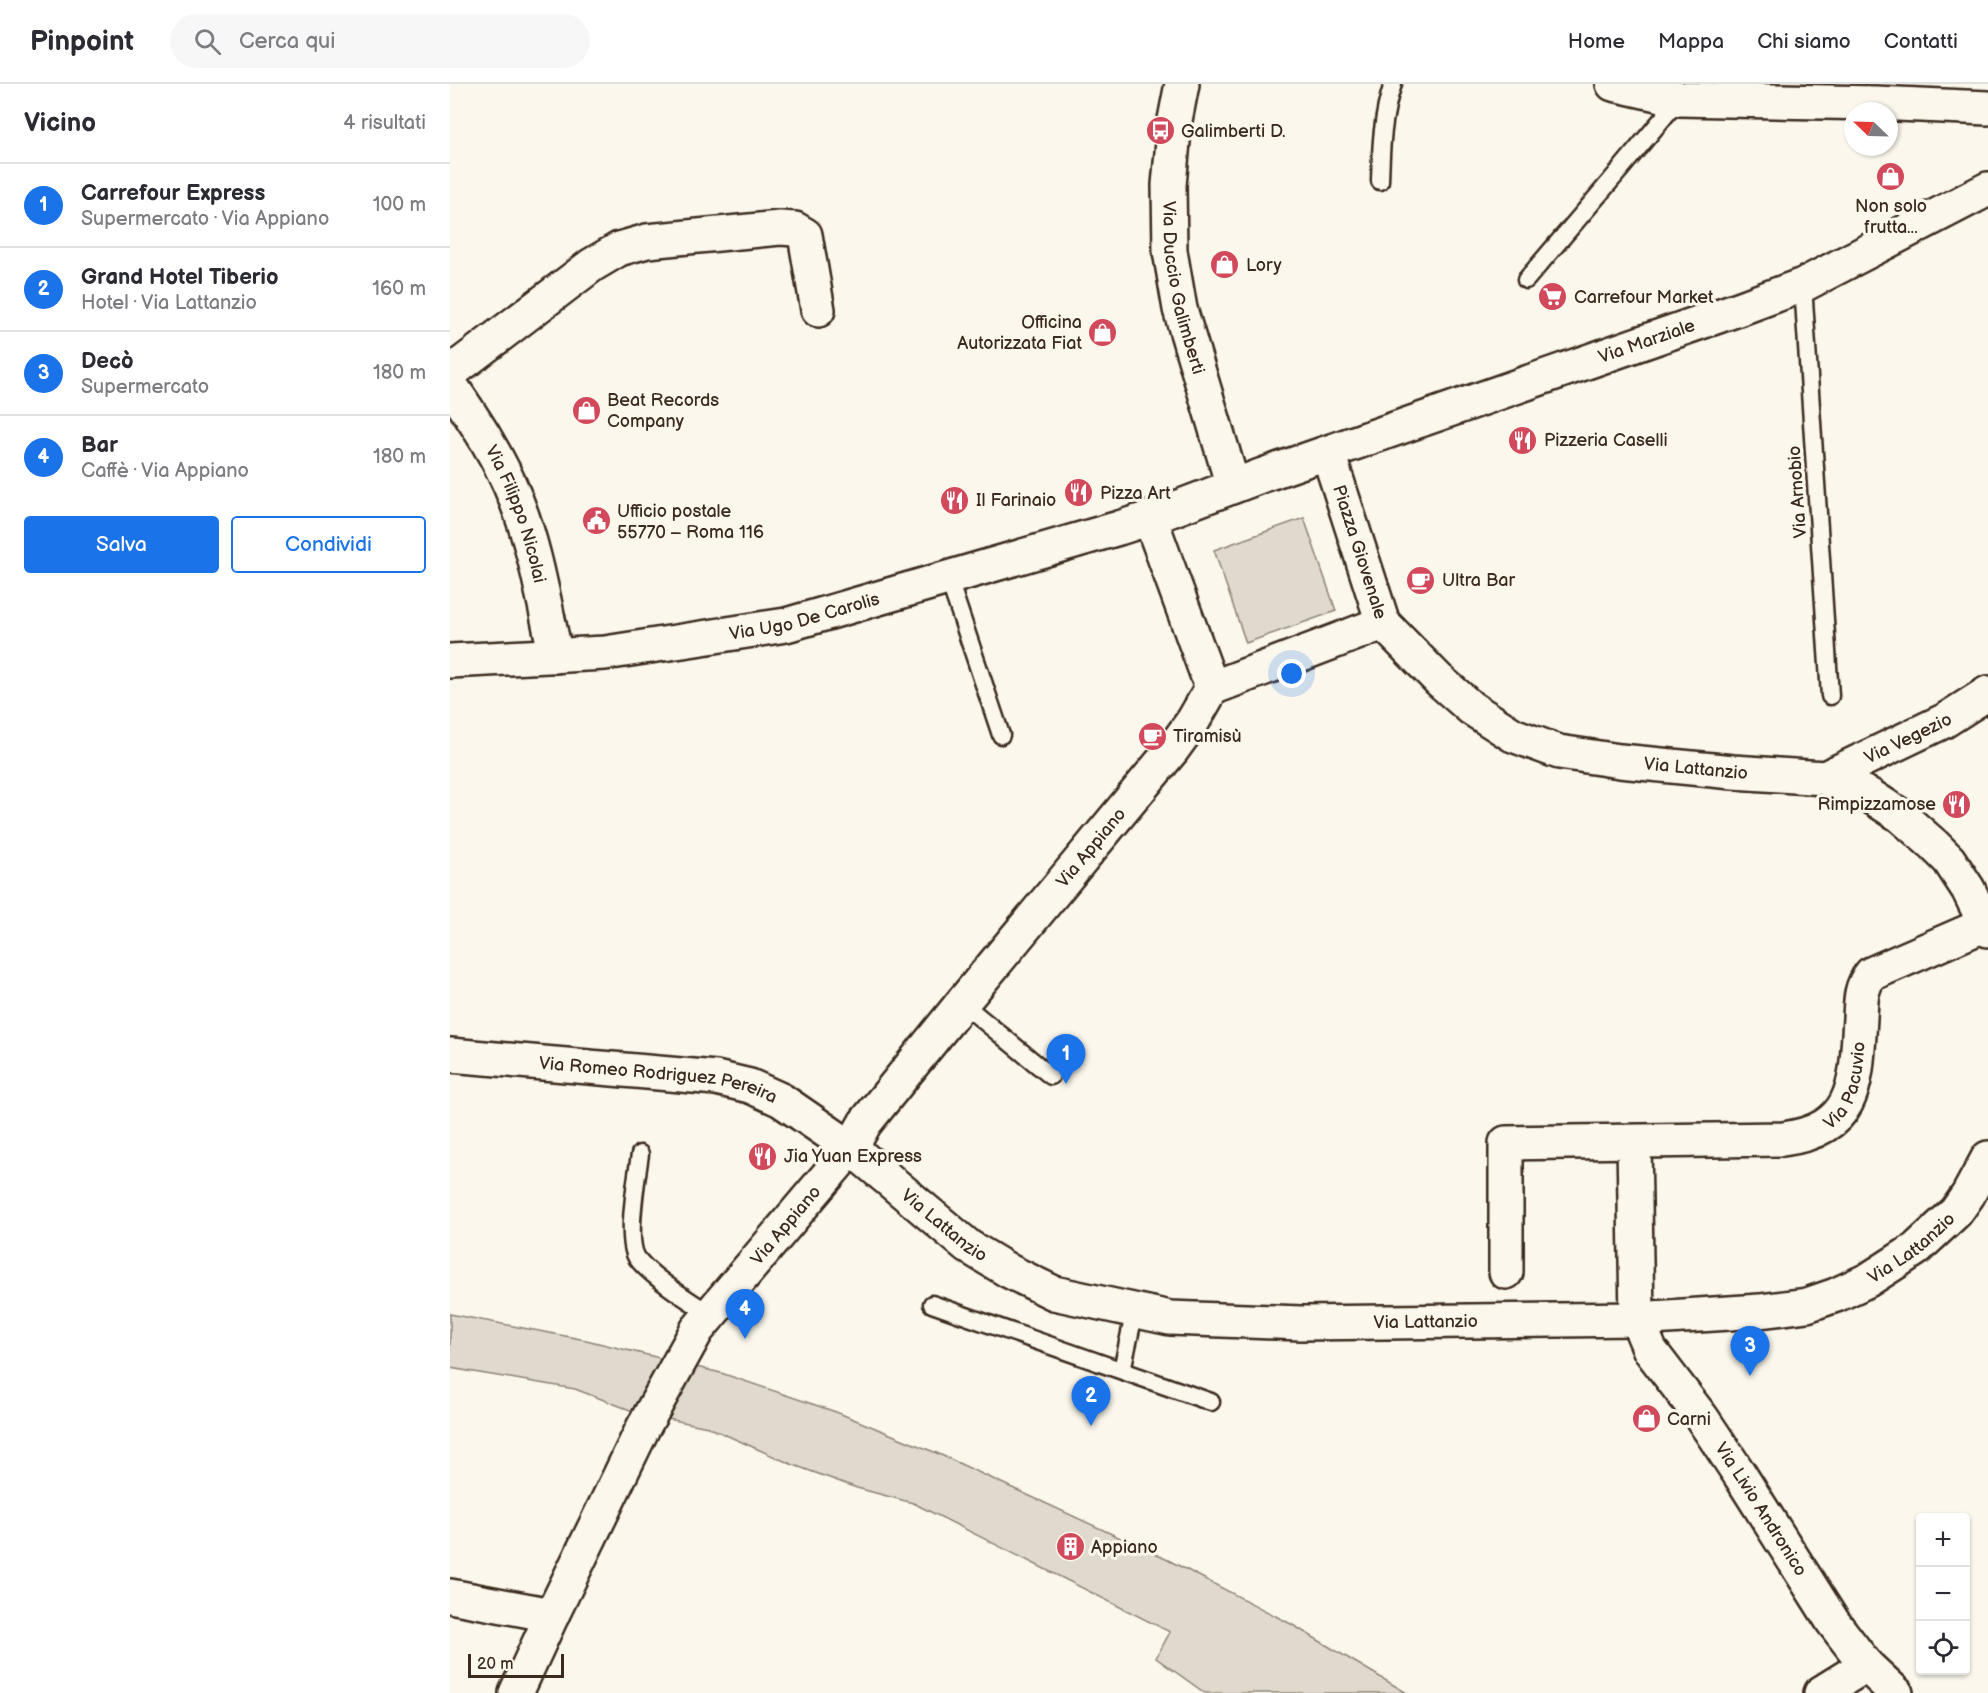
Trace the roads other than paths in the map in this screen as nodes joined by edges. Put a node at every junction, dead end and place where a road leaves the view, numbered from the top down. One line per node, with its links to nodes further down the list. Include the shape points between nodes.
1 (1182, 84): 15 (street, Via Duccio Galimberti, via 1169,185 1170,251 1180,309)
2 (1393, 84): 7 (lane, via 1381,132)
3 (1613, 84): 5 (street)
4 (1722, 91): 5 (street); 6 (street)
5 (1678, 99): 9 (lane)
6 (1988, 108)
7 (1380, 181)
8 (1988, 189): 10 (street, Via Marziale)
9 (1526, 280)
10 (1803, 285): 14 (street, Via Marziale); 23 (lane, Via Arnobio)
11 (818, 310): 12 (street, via 805,235 795,229 646,241 619,249 592,265)
12 (450, 373)
13 (450, 384): 19 (street, Via Filippo Nicolai, via 488,440 516,499 533,552)
14 (1328, 453): 15 (street); 18 (street, Piazza Giovenale)
15 (1233, 486): 16 (street)
16 (1150, 518): 17 (street, Via Ugo De Carolis); 21 (street)
17 (948, 577): 19 (street, Via Ugo De Carolis, via 786,625 605,653); 24 (lane)
18 (1383, 623): 21 (street, Piazza Giovenale); 25 (street, Via Lattanzio, via 1471,708 1514,735 1541,746 1620,761)
19 (556, 656): 20 (street, Via Ugo De Carolis)
20 (450, 661)
21 (1212, 688): 27 (street, Via Appiano, via 1172,750)
22 (1988, 693): 25 (street, Via Vegezio, via 1944,721)
23 (1830, 696)
24 (1001, 735)
25 (1825, 778): 26 (street, Via Lattanzio, via 1869,795 1918,829 1949,860)
26 (1987, 927): 30 (street, Via Pacuvio, via 1871,974 1866,980 1862,987 1857,1074 1844,1108 1832,1121 1783,1139)
27 (962, 1003): 29 (lane); 31 (street, Via Appiano, via 865,1123)
28 (450, 1055): 31 (street, Via Romeo Rodriguez Pereira, via 716,1078 750,1086 781,1100)
29 (1051, 1076)
30 (1634, 1142): 34 (street, Via Pacuvio, via 1506,1143); 38 (street)
31 (851, 1148): 36 (street, Via Lattanzio, via 969,1247 1009,1271 1054,1293); 37 (street, Via Appiano)
32 (640, 1154): 37 (lane, via 631,1238 636,1257)
33 (1988, 1158): 38 (street, Via Lattanzio, via 1956,1212 1932,1236 1903,1259 1836,1295 1784,1309)
34 (1506, 1272)
35 (932, 1304): 39 (lane)
36 (1135, 1310): 38 (street, Via Lattanzio, via 1170,1318 1301,1323); 39 (lane)
37 (710, 1314): 42 (street, Via Appiano, via 697,1330 643,1428)
38 (1637, 1319): 43 (street, Via Livio Andronico, via 1650,1350 1702,1418 1833,1622)
39 (1122, 1370): 40 (lane)
40 (1211, 1402)
41 (450, 1596): 42 (street)
42 (552, 1615): 44 (street, Via Appiano)
43 (1866, 1665): 45 (street); 46 (street, Via Livio Andronico)
44 (516, 1693)
45 (1821, 1693)
46 (1896, 1693)

